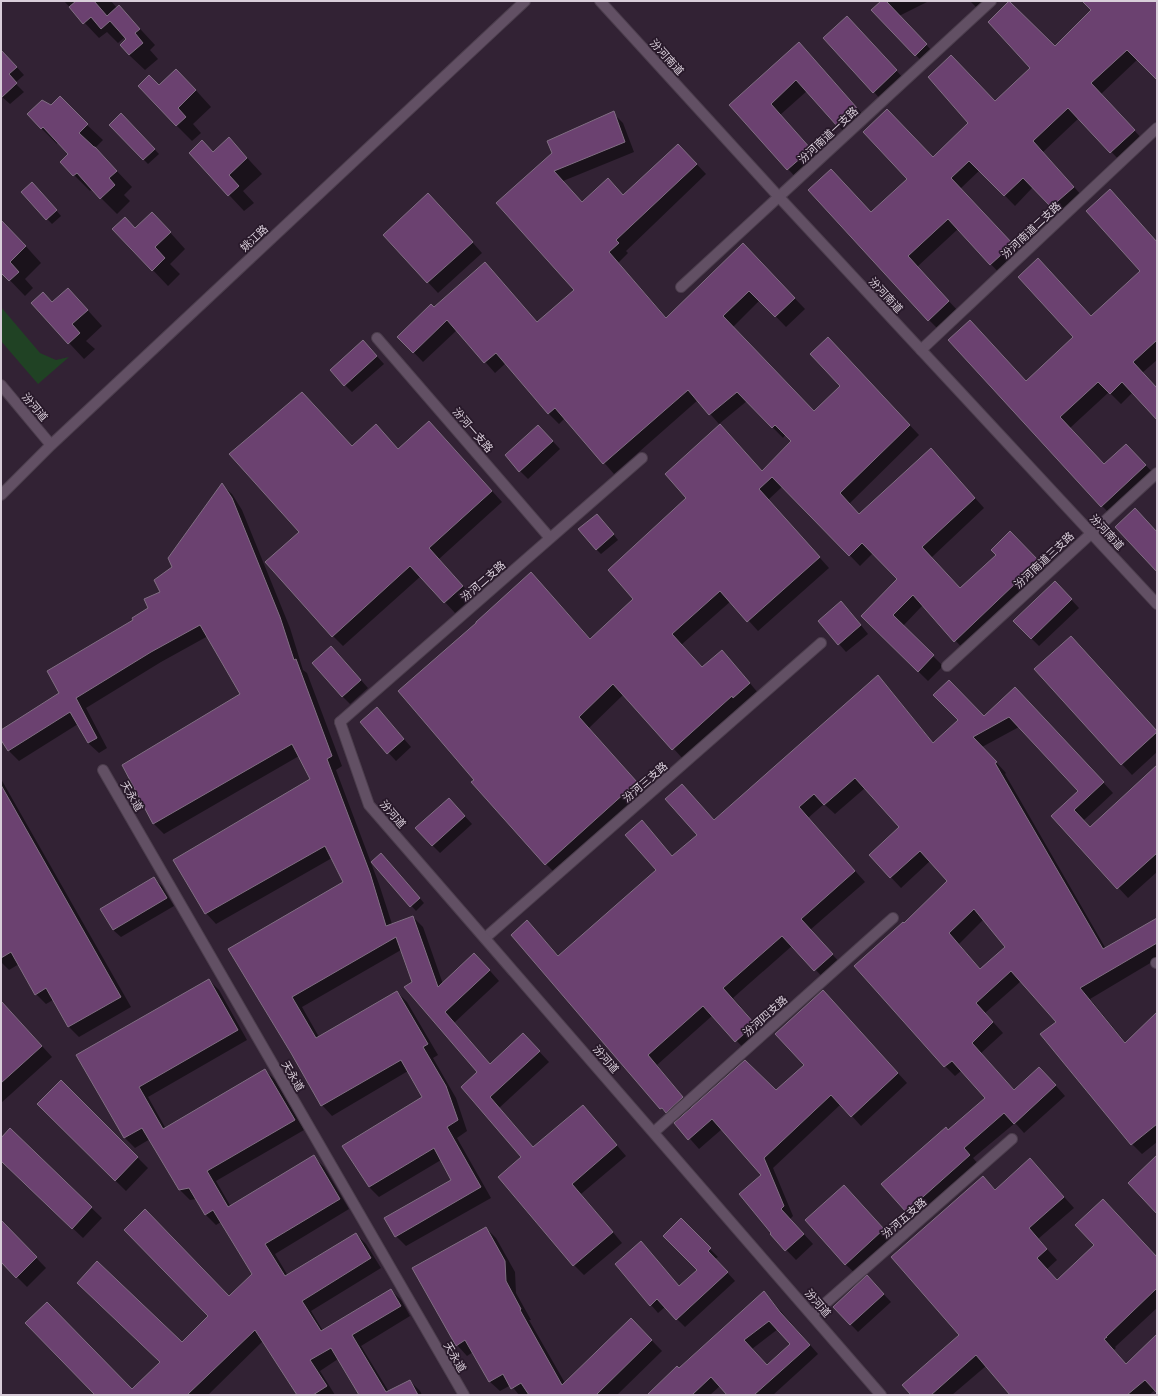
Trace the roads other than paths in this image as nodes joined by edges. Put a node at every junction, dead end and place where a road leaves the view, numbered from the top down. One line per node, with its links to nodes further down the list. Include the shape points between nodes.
1 (524, 1): 10 (street, 姚江路)
2 (600, 1): 5 (street, 汾河南道)
3 (991, 1): 5 (street, 汾河南道一支路)
4 (1157, 128): 8 (street, 汾河南道二支路)
5 (778, 196): 6 (street, 汾河南道一支路); 8 (street, 汾河南道)
6 (681, 287)
7 (377, 338): 15 (street, 汾河一支路)
8 (921, 350): 14 (street, 汾河南道)
9 (1, 385): 10 (street, 汾河道)
10 (51, 445): 13 (street, 姚江路)
11 (642, 458): 15 (street, 汾河二支路)
12 (1157, 473): 14 (street, 汾河南道三支路)
13 (1, 495)
14 (1092, 533): 16 (street, 汾河南道); 18 (street, 汾河南道三支路)
15 (550, 538): 19 (street, 汾河二支路)
16 (1157, 604)
17 (821, 643): 22 (street, 汾河三支路)
18 (947, 666)
19 (340, 722): 22 (street, 汾河道, via 369,805)
20 (103, 770): 26 (street, 天永道)
21 (893, 918): 23 (street, 汾河四支路)
22 (485, 938): 23 (street, 汾河道)
23 (654, 1132): 25 (street, 汾河道)
24 (1012, 1140): 25 (street, 汾河五支路)
25 (812, 1315): 27 (street, 汾河道)
26 (464, 1395)
27 (881, 1395)

